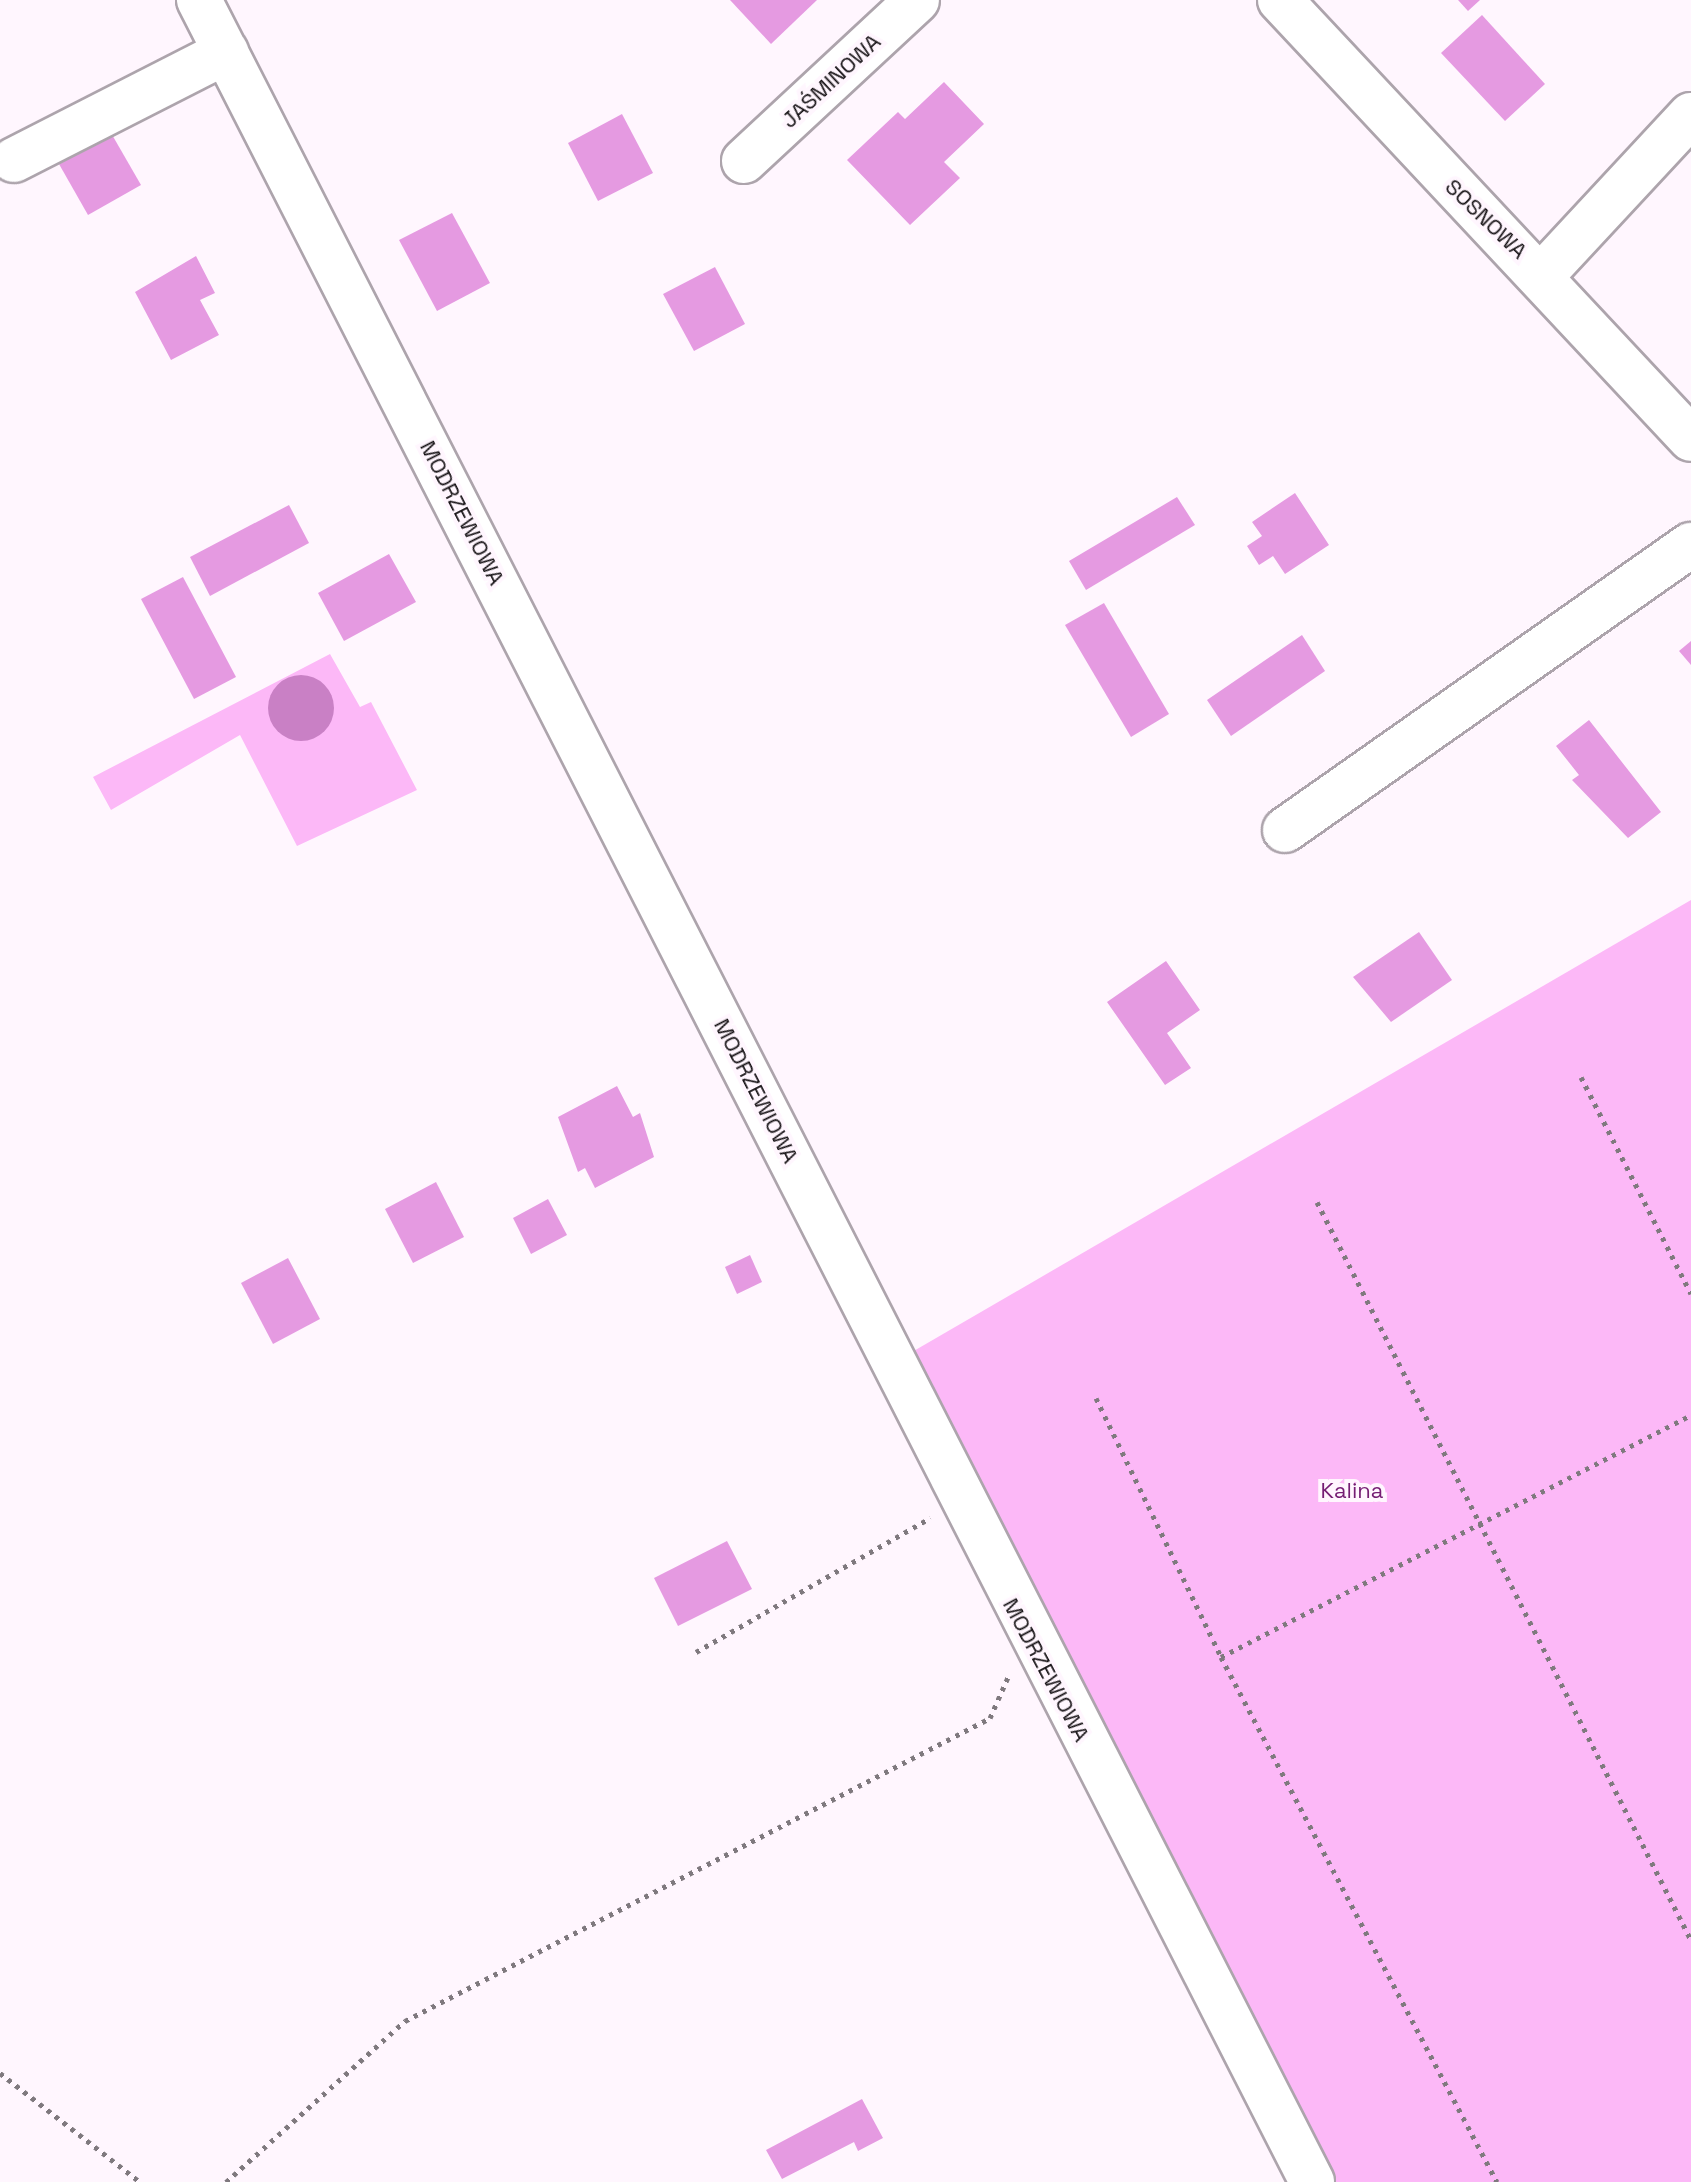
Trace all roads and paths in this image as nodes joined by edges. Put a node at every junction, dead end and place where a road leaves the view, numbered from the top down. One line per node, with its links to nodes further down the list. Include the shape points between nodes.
1 (199, 0): 4 (street, MODRZEWIOWA)
2 (917, 0): 7 (street, JAŚMINOWA)
3 (1280, 0): 8 (street, SOSNOWA, via 1482,220)
4 (226, 52): 6 (street); 17 (street, MODRZEWIOWA)
5 (1691, 115): 8 (street)
6 (14, 160)
7 (744, 161)
8 (1543, 274): 9 (street, SOSNOWA)
9 (1691, 439)
10 (1691, 545): 11 (street)
11 (1285, 830)
12 (1581, 1077): 14 (path)
13 (1317, 1202): 18 (path)
14 (1691, 1294)
15 (1096, 1398): 21 (path)
16 (1691, 1415): 18 (path)
17 (961, 1507): 19 (street, MODRZEWIOWA); 20 (path)
18 (1476, 1525): 21 (path); 22 (path)
19 (1028, 1634): 25 (path, via 990,1718 405,2021); 26 (street, MODRZEWIOWA)
20 (696, 1652)
21 (1221, 1657): 27 (path)
22 (1691, 1940)
23 (0, 2073): 24 (path)
24 (140, 2182)
25 (226, 2182)
26 (1312, 2182)
27 (1497, 2182)

